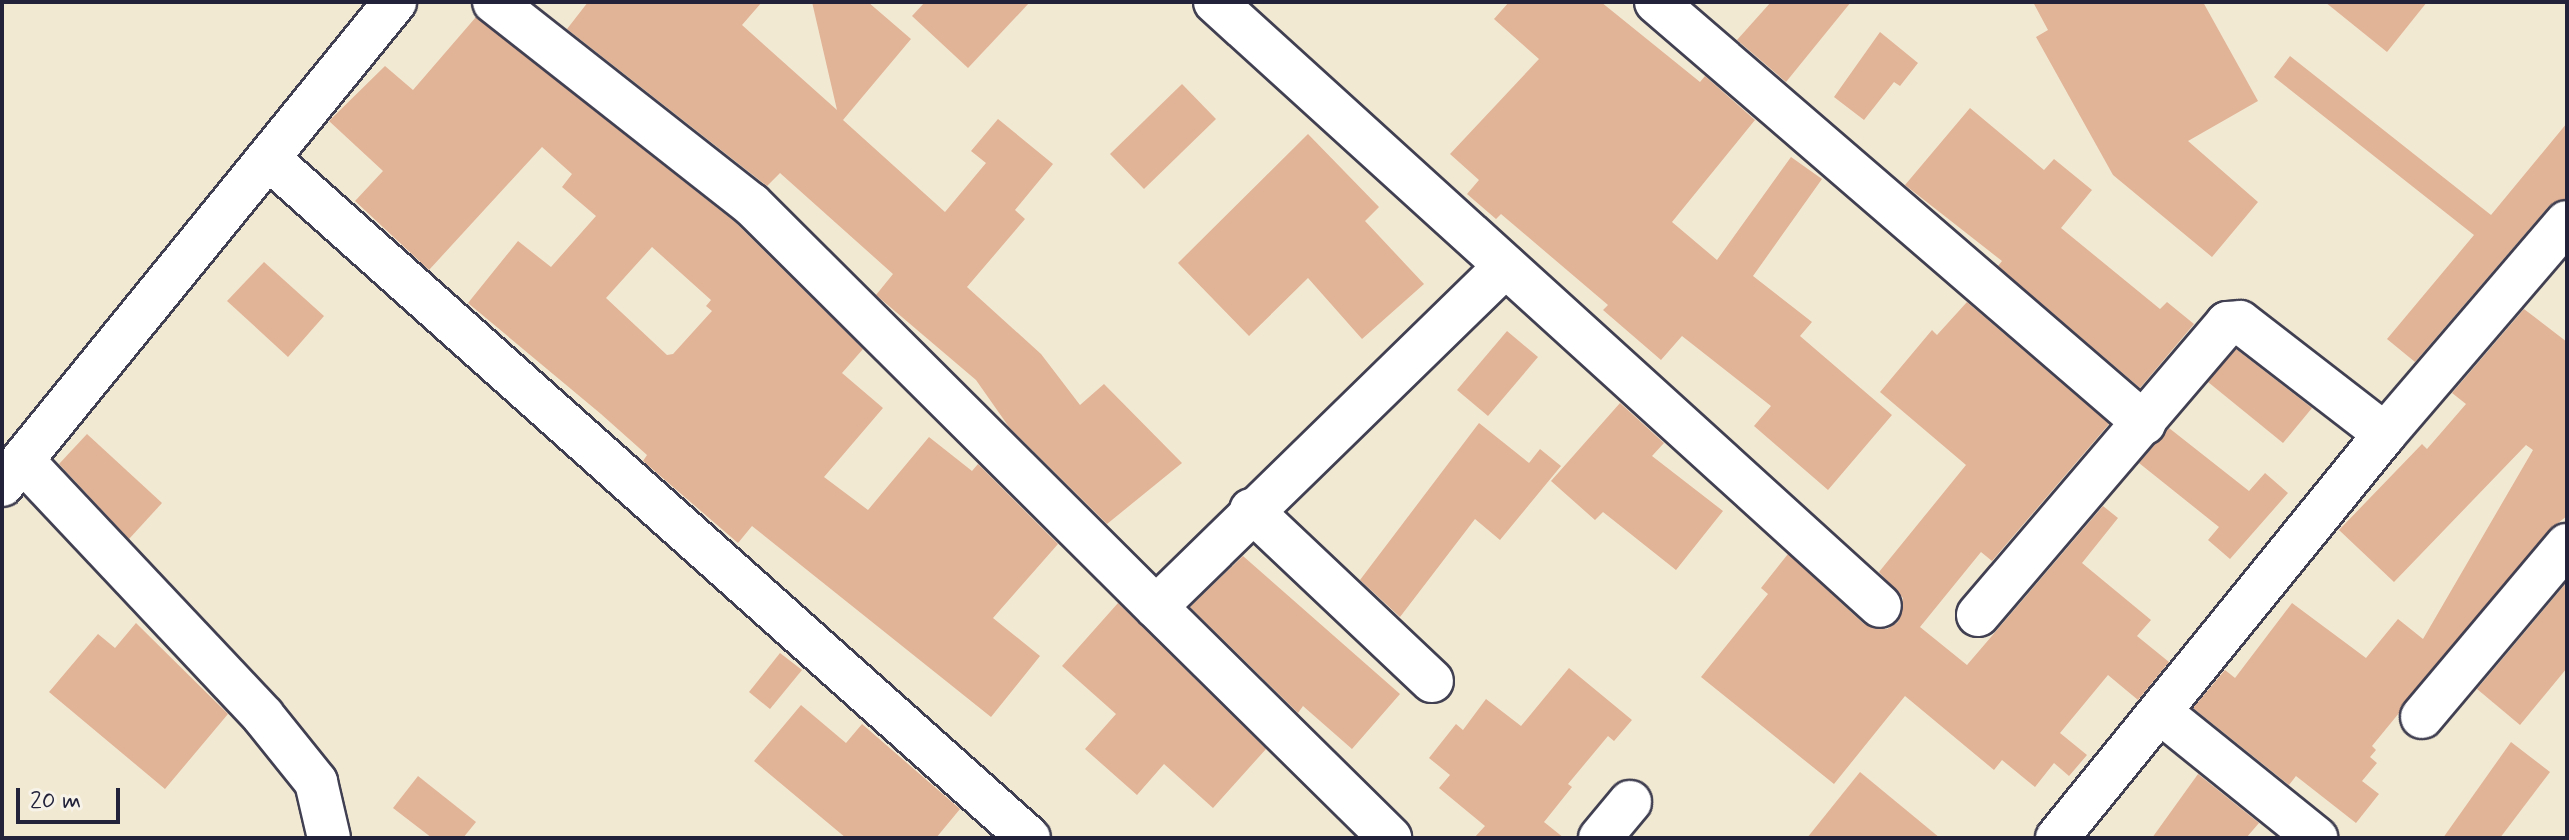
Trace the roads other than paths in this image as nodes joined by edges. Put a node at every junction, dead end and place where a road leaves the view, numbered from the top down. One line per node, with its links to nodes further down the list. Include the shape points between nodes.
1 (395, 2): 5 (street)
2 (494, 2): 14 (street, via 751,204)
3 (1215, 2): 7 (street)
4 (1656, 2): 8 (street)
5 (269, 159): 10 (street); 21 (street)
6 (2567, 222): 9 (street)
7 (1505, 266): 11 (street); 13 (street)
8 (2144, 423): 9 (street, via 2215,331 2240,322); 15 (street)
9 (2385, 434): 17 (street)
10 (12, 473): 20 (street, via 308,771 328,813)
11 (1251, 510): 14 (street); 16 (street)
12 (2567, 545): 18 (street)
13 (1880, 606)
14 (1156, 607): 22 (street)
15 (1978, 615)
16 (1432, 681)
17 (2160, 712): 24 (street); 25 (street)
18 (2422, 717)
19 (1630, 802): 23 (street)
20 (329, 838)
21 (1029, 838)
22 (1390, 838)
23 (1600, 838)
24 (2057, 838)
25 (2316, 838)

